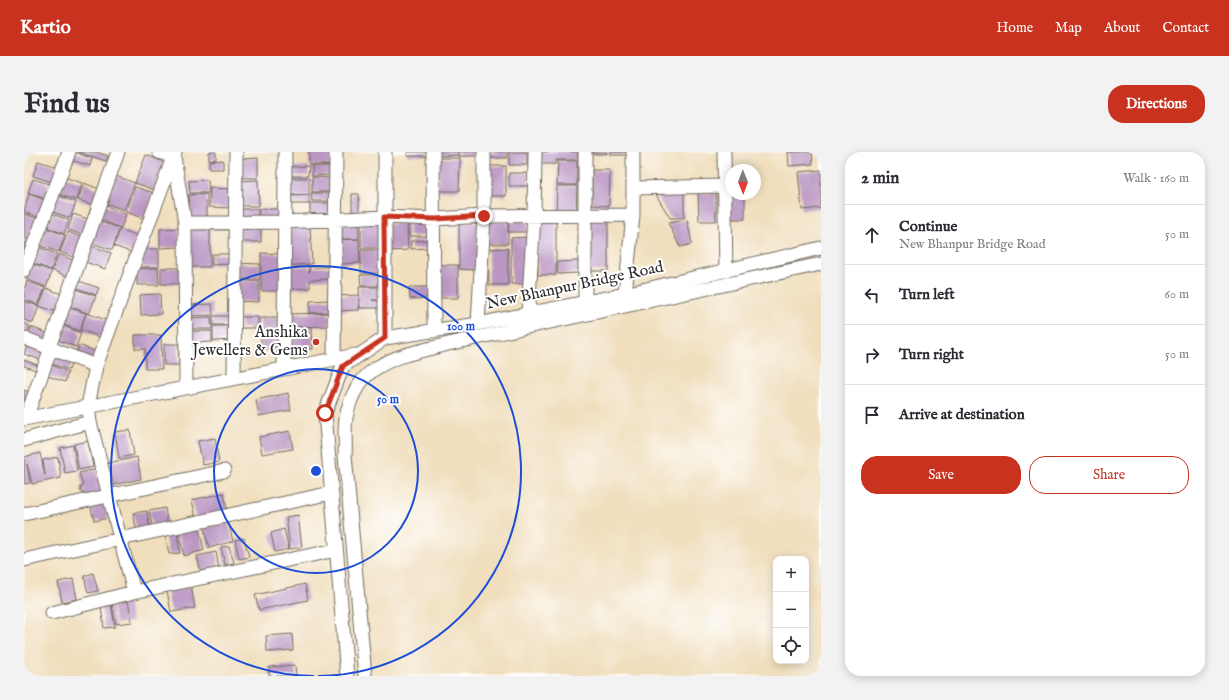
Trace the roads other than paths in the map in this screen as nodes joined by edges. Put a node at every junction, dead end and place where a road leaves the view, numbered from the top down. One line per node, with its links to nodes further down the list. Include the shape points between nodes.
1 (69, 152): 29 (street)
2 (118, 152): 38 (street)
3 (159, 152): 14 (street)
4 (236, 152): 26 (street)
5 (285, 152): 24 (street)
6 (336, 152): 22 (street)
7 (385, 152): 21 (street)
8 (434, 152): 23 (street)
9 (484, 152): 18 (street)
10 (535, 152): 19 (street)
11 (585, 152): 20 (street)
12 (633, 152): 16 (street)
13 (724, 152): 15 (street)
14 (175, 154): 25 (street); 41 (street)
15 (724, 186): 16 (street); 30 (street)
16 (633, 188): 17 (street)
17 (633, 215): 20 (street); 31 (street)
18 (484, 216): 19 (street); 23 (street); 34 (street)
19 (534, 216): 20 (street); 33 (street)
20 (585, 216): 32 (street)
21 (384, 217): 22 (street); 23 (street); 37 (street)
22 (335, 219): 24 (street); 40 (street)
23 (435, 219): 35 (street)
24 (285, 222): 26 (street); 42 (street)
25 (185, 224): 26 (street); 44 (street)
26 (234, 224): 43 (street)
27 (821, 248): 30 (street, New Bhanpur Bridge Road)
28 (821, 264): 59 (street, New Bhanpur Bridge Road, via 448,344 395,358 376,367 355,393 346,419 345,455)
29 (24, 270)
30 (726, 271): 31 (street, New Bhanpur Bridge Road)
31 (625, 294): 32 (street, New Bhanpur Bridge Road)
32 (585, 302): 33 (street, New Bhanpur Bridge Road)
33 (528, 314): 34 (street, New Bhanpur Bridge Road)
34 (478, 324): 35 (street, New Bhanpur Bridge Road)
35 (434, 331): 37 (street, New Bhanpur Bridge Road)
36 (24, 338): 38 (street)
37 (385, 338): 39 (street, New Bhanpur Bridge Road)
38 (50, 347): 41 (street); 46 (street)
39 (363, 353): 40 (street); 50 (street, New Bhanpur Bridge Road, via 343,366 325,413)
40 (334, 359): 42 (street)
41 (96, 366): 45 (street)
42 (284, 368): 43 (street)
43 (234, 378): 44 (street)
44 (186, 387): 45 (street)
45 (88, 406): 46 (street); 47 (street)
46 (25, 419)
47 (90, 422): 48 (street); 51 (street)
48 (24, 440)
49 (224, 471): 51 (street)
50 (331, 493): 53 (street); 54 (street, New Bhanpur Bridge Road)
51 (108, 495): 52 (street); 53 (street)
52 (24, 514)
53 (121, 540): 55 (street); 56 (street)
54 (336, 550): 56 (street); 58 (street, New Bhanpur Bridge Road)
55 (24, 560)
56 (134, 592): 57 (street)
57 (52, 613)
58 (347, 676)
59 (366, 676)

